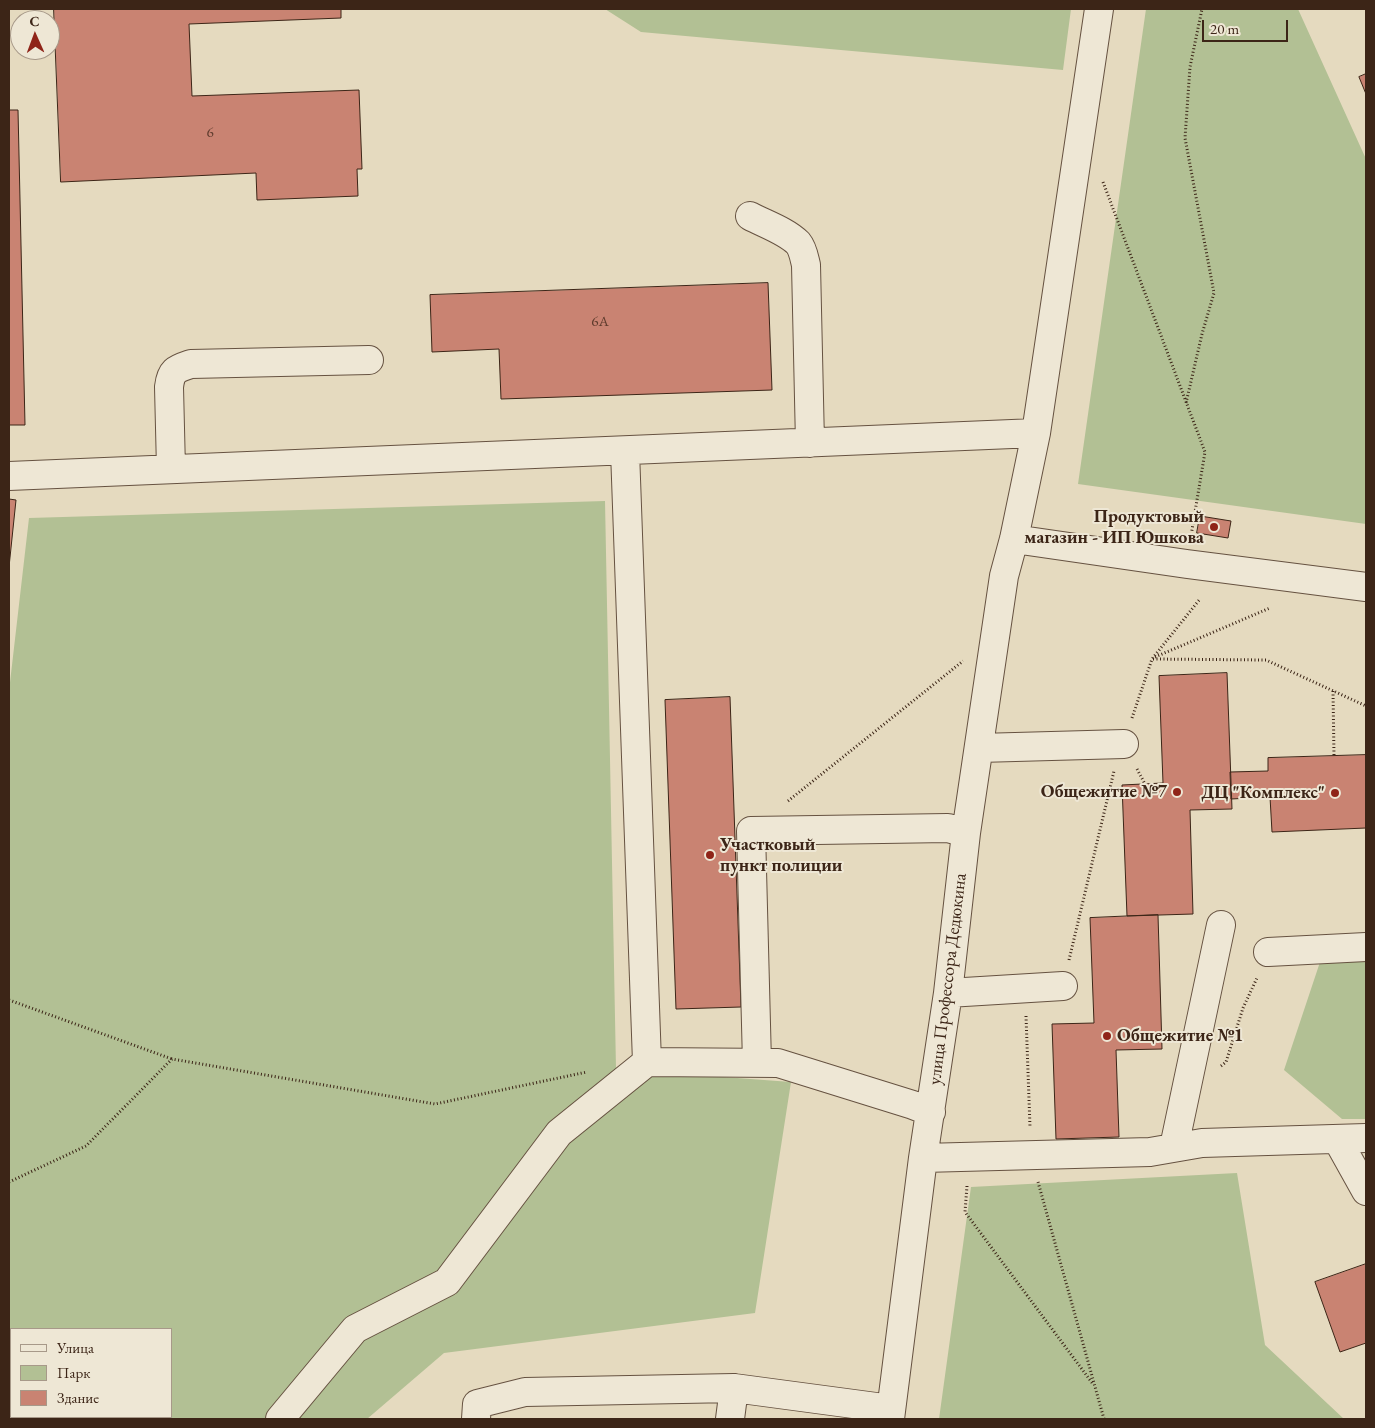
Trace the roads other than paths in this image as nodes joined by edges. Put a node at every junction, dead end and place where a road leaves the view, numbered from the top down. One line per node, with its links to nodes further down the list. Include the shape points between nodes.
1 (1099, 9): 4 (street, улица Профессора Дедюкина)
2 (750, 216): 5 (street, via 790,237 804,253)
3 (369, 360): 7 (street, via 191,364 177,369 170,376 169,387)
4 (1036, 434): 5 (street); 9 (street, улица Профессора Дедюкина)
5 (810, 443): 6 (street)
6 (626, 451): 7 (street); 19 (street)
7 (171, 470): 8 (street)
8 (9, 476)
9 (1014, 539): 10 (street); 12 (street, улица Профессора Дедюкина, via 1004,576)
10 (1366, 586)
11 (1124, 744): 12 (street)
12 (979, 748): 13 (street, улица Профессора Дедюкина)
13 (966, 834): 18 (street, улица Профессора Дедюкина); 20 (street, via 948,828 751,831)
14 (1221, 925): 24 (street)
15 (1366, 946): 16 (street)
16 (1268, 952)
17 (1063, 986): 18 (street)
18 (948, 994): 21 (street, улица Профессора Дедюкина)
19 (647, 1062): 20 (street); 29 (street, via 559,1133 446,1282 355,1329)
20 (757, 1063): 21 (street, via 778,1063)
21 (931, 1112): 25 (street, улица Профессора Дедюкина)
22 (1366, 1138): 23 (street)
23 (1337, 1139): 24 (street, via 1202,1143); 26 (street)
24 (1174, 1147): 25 (street, via 1150,1152)
25 (924, 1158): 28 (street, улица Профессора Дедюкина)
26 (1366, 1191)
27 (734, 1388): 28 (street); 30 (street, via 525,1392 477,1404); 31 (street)
28 (890, 1414)
29 (280, 1419)
30 (476, 1419)
31 (730, 1419)

